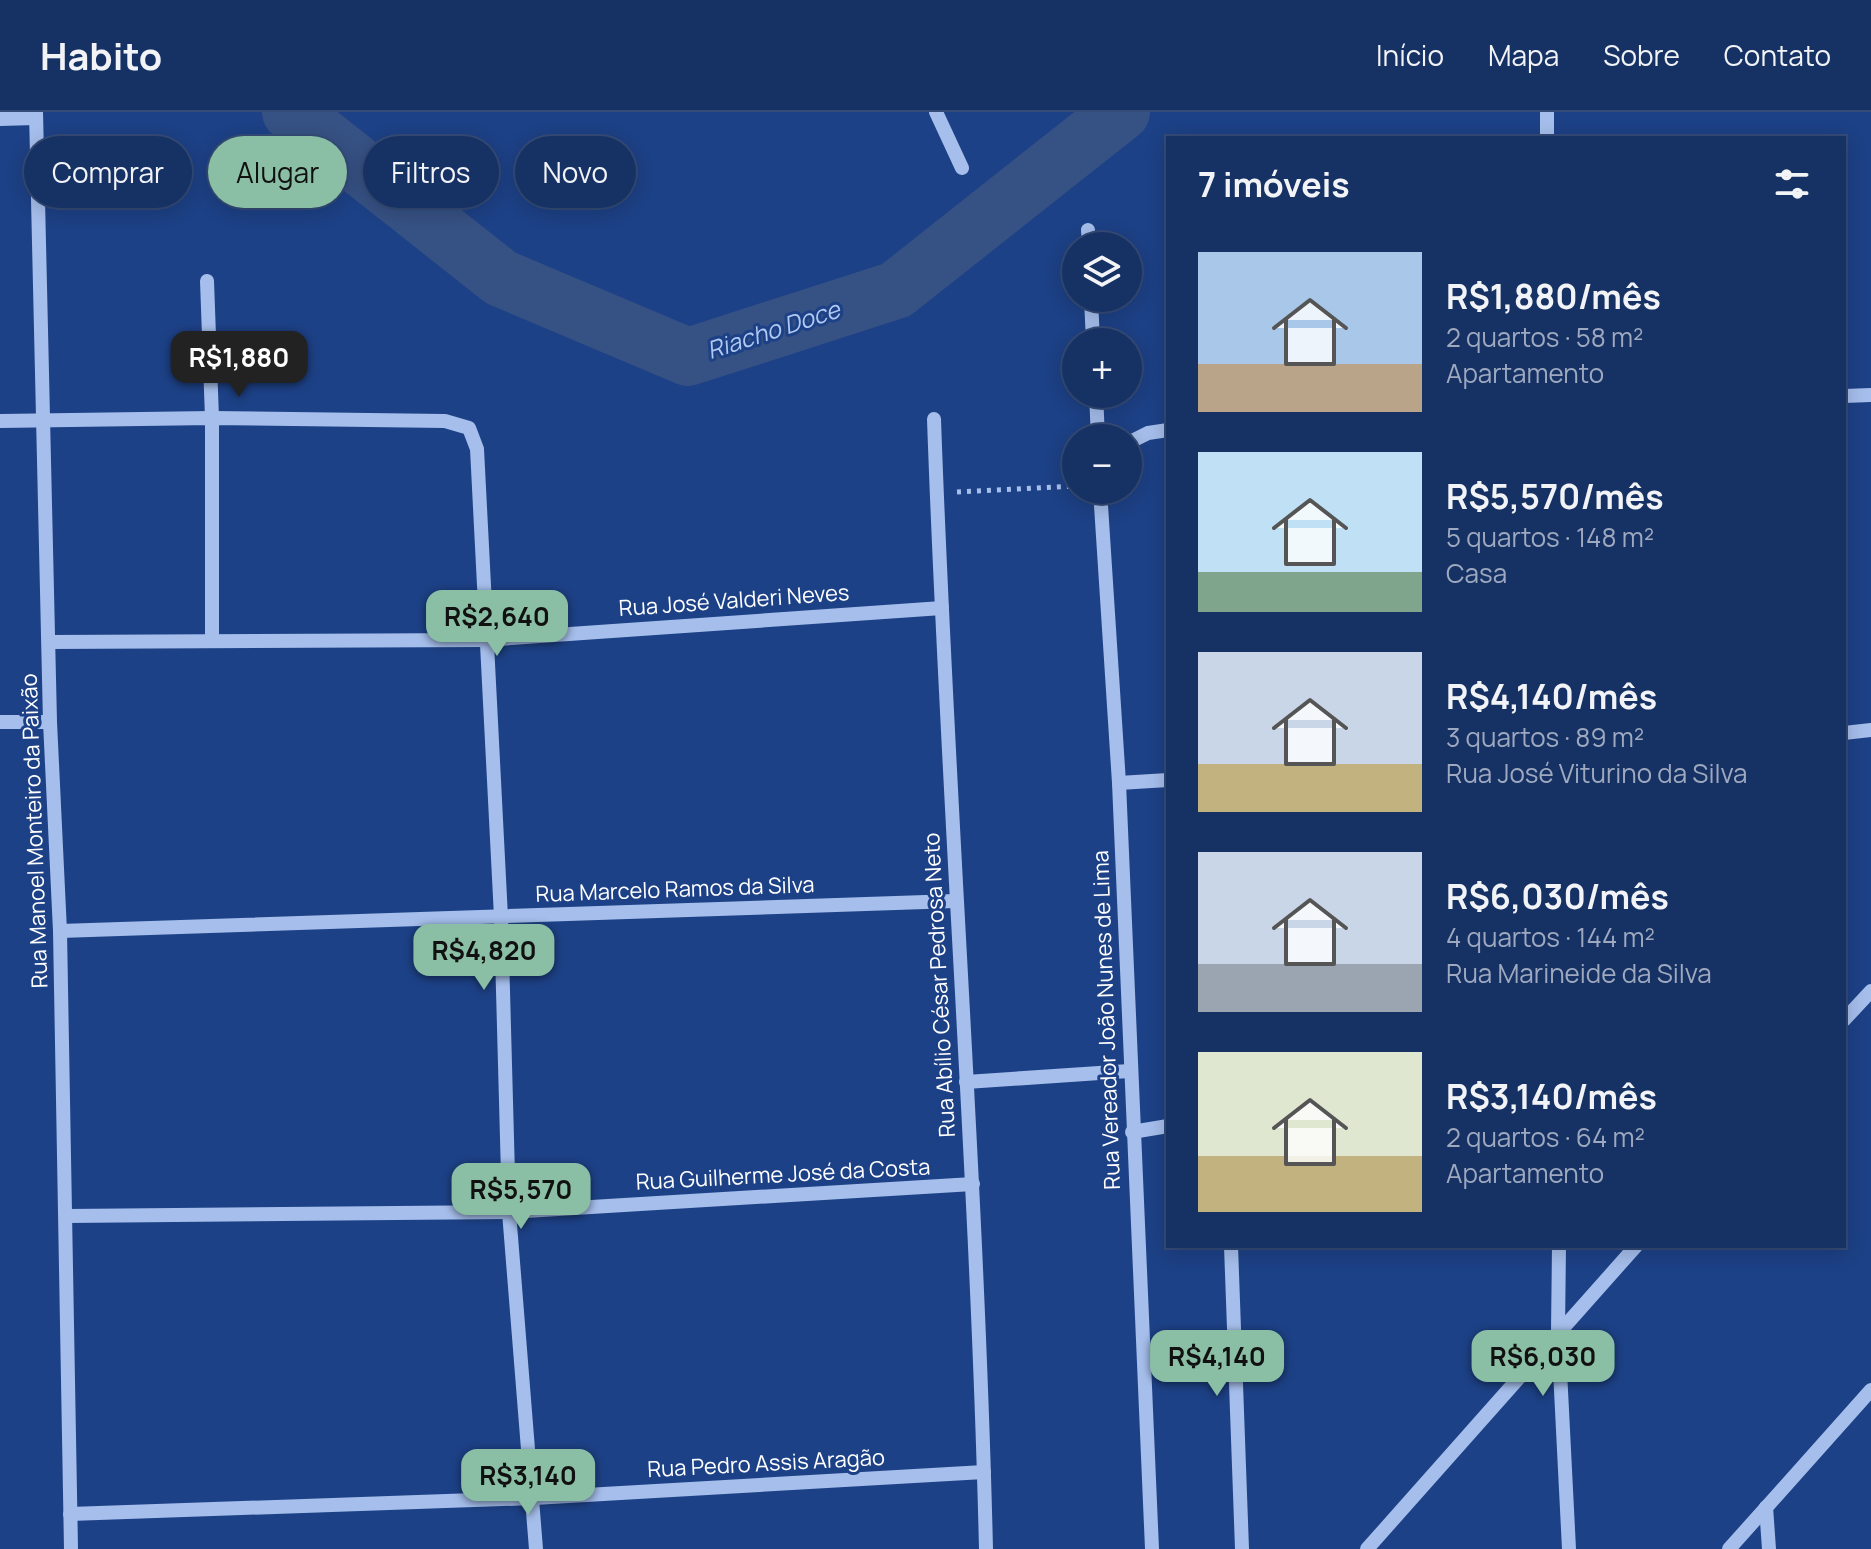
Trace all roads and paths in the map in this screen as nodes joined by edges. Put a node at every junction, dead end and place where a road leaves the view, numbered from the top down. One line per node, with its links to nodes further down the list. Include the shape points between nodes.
1 (936, 112): 6 (street)
2 (1547, 112): 5 (street)
3 (36, 115): 4 (street); 13 (street, Rua Manoel Monteiro da Paixão)
4 (0, 119)
5 (1547, 136)
6 (962, 168)
7 (207, 281): 10 (street)
8 (1871, 395): 9 (street)
9 (1846, 396)
10 (212, 418): 13 (street); 20 (street); 21 (street, via 445,421 469,428 477,449)
11 (934, 419): 17 (street, Rua Abílio César Pedrosa Neto)
12 (0, 421): 13 (street)
13 (43, 421): 22 (street, Rua Manoel Monteiro da Paixão)
14 (1166, 430): 15 (street)
15 (1142, 436)
16 (1062, 487): 17 (path)
17 (936, 493): 19 (street, Rua Abílio César Pedrosa Neto)
18 (1101, 504): 28 (street, Rua Vereador João Nunes de Lima)
19 (942, 608): 21 (street, Rua José Valderi Neves); 29 (street, Rua Abílio César Pedrosa Neto)
20 (212, 640): 21 (street, Rua José Valderi Neves); 22 (street, Rua José Valderi Neves)
21 (484, 640): 30 (street)
22 (50, 642): 24 (street, Rua Manoel Monteiro da Paixão)
23 (0, 722): 24 (street)
24 (50, 722): 31 (street, Rua Manoel Monteiro da Paixão)
25 (1871, 730): 26 (street)
26 (1846, 733)
27 (1166, 780): 28 (street)
28 (1119, 783): 34 (street, Rua Vereador João Nunes de Lima)
29 (955, 901): 30 (street, Rua Marcelo Ramos da Silva); 35 (street, Rua Abílio César Pedrosa Neto)
30 (501, 917): 31 (street, Rua Marcelo Ramos da Silva); 39 (street)
31 (60, 931): 40 (street, Rua Manoel Monteiro da Paixão)
32 (1871, 991): 33 (street)
33 (1846, 1018)
34 (1129, 1071): 35 (street); 37 (street, Rua Vereador João Nunes de Lima)
35 (966, 1082): 38 (street, Rua Abílio César Pedrosa Neto)
36 (1166, 1126): 37 (street)
37 (1132, 1132): 53 (street, Rua Vereador João Nunes de Lima)
38 (973, 1184): 39 (street, Rua Guilherme José da Costa); 46 (street, Rua Abílio César Pedrosa Neto)
39 (509, 1212): 40 (street, Rua Guilherme José da Costa); 47 (street)
40 (67, 1216): 49 (street, Rua Manoel Monteiro da Paixão)
41 (1231, 1248): 54 (street)
42 (1559, 1248): 44 (street)
43 (1634, 1248): 44 (street)
44 (1558, 1331): 55 (street); 56 (street)
45 (1871, 1390): 48 (street)
46 (984, 1472): 47 (street, Rua Pedro Assis Aragão); 52 (street, Rua Abílio César Pedrosa Neto)
47 (534, 1498): 49 (street, Rua Pedro Assis Aragão); 51 (street)
48 (1766, 1507): 57 (street); 58 (street)
49 (70, 1514): 50 (street, Rua Manoel Monteiro da Paixão)
50 (71, 1549)
51 (536, 1549)
52 (986, 1549)
53 (1152, 1549)
54 (1242, 1549)
55 (1367, 1549)
56 (1569, 1549)
57 (1729, 1549)
58 (1769, 1549)

